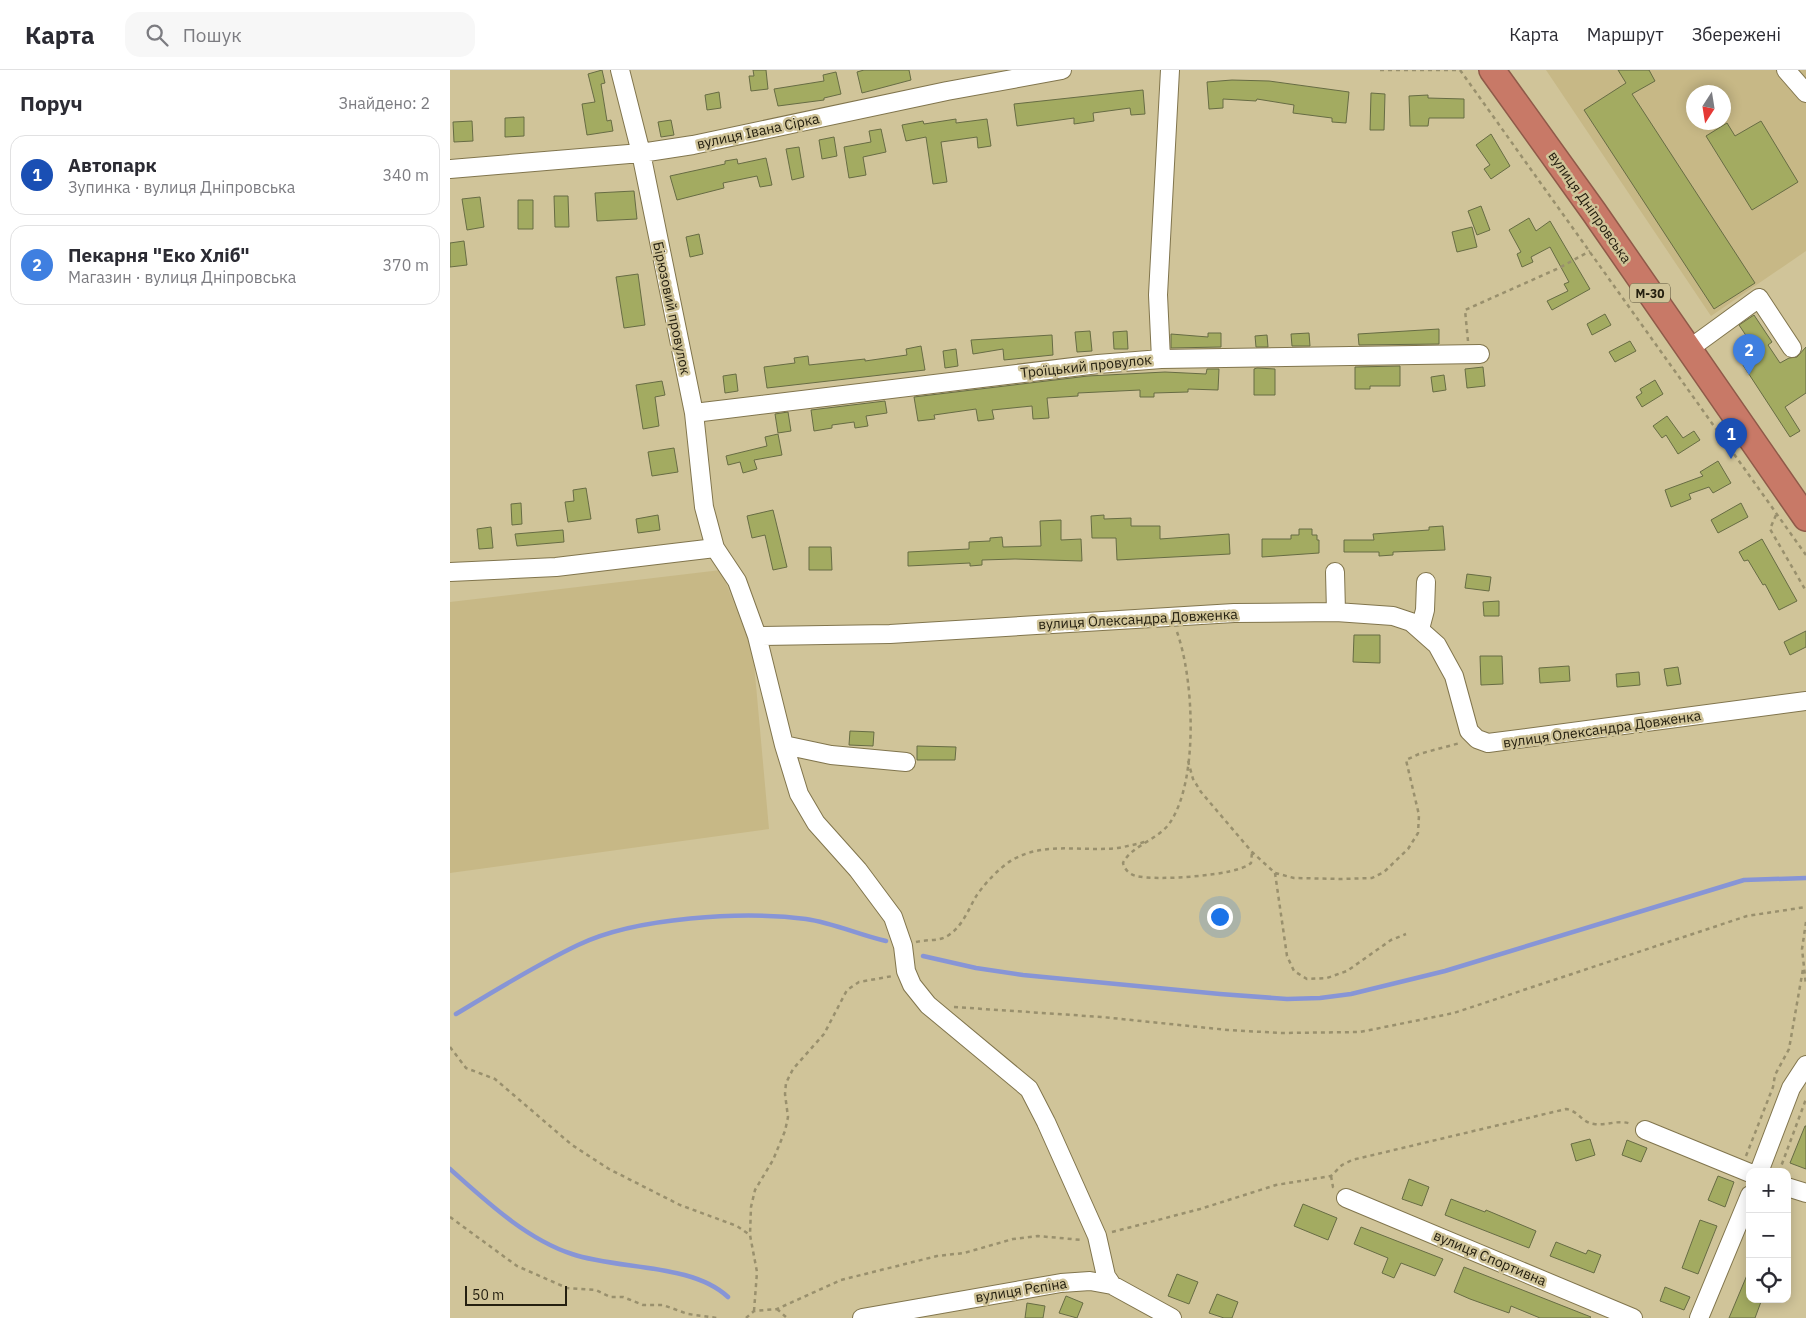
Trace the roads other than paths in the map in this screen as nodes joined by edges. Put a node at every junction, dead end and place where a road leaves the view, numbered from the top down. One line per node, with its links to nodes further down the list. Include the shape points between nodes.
1 (620, 70): 7 (street, Бірюзовий провулок)
2 (1062, 70): 7 (street, вулиця Івана Сірка)
3 (1170, 70): 12 (street, via 1158,295)
4 (1492, 70): 10 (highway, вулиця Дніпровська / М-30)
5 (1786, 70): 6 (street)
6 (1806, 93)
7 (641, 153): 8 (street, вулиця Івана Сірка); 13 (street, Бірюзовий провулок)
8 (450, 169)
9 (1792, 348): 10 (street, via 1759,298)
10 (1689, 349): 14 (highway, вулиця Дніпровська / М-30)
11 (1474, 355): 12 (street, Троїцький провулок)
12 (1161, 359): 13 (street, Троїцький провулок)
13 (694, 413): 15 (street, Бірюзовий провулок, via 704,508)
14 (1806, 518)
15 (715, 548): 16 (street, via 556,567); 21 (street, via 736,581)
16 (450, 572)
17 (1335, 572): 19 (street)
18 (1426, 582): 20 (street, via 1425,610)
19 (1336, 612): 20 (street, вулиця Олександра Довженка, via 1393,616); 21 (street, вулиця Олександра Довженка, via 1234,613 890,634)
20 (1420, 629): 22 (street, вулиця Олександра Довженка, via 1448,661 1469,732 1482,742 1500,743)
21 (757, 636): 23 (street)
22 (1806, 701)
23 (784, 745): 24 (street, via 831,755); 33 (street, via 803,801 830,841 879,896 893,917 912,985 928,1005 1029,1089 1097,1236 1106,1276)
24 (906, 762)
25 (1806, 1065): 27 (street, via 1791,1088)
26 (1645, 1130): 28 (street)
27 (1761, 1168)
28 (1745, 1171)
29 (1791, 1188): 30 (street)
30 (1806, 1193)
31 (1346, 1198): 36 (street, вулиця Спортивна)
32 (1746, 1205): 37 (street)
33 (1112, 1285): 34 (street, вулиця Рєпіна, via 1090,1281 1061,1283); 35 (street, вулиця Рєпіна)
34 (862, 1318)
35 (1172, 1318)
36 (1633, 1318)
37 (1699, 1318)

